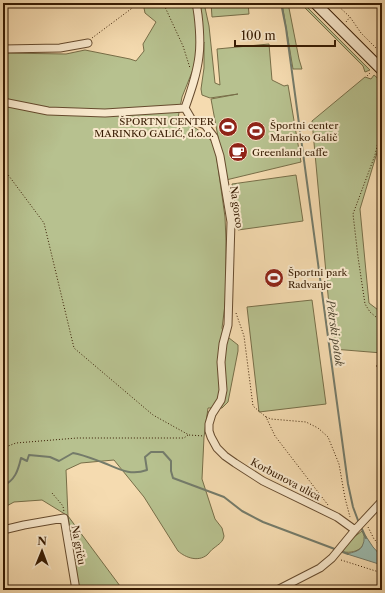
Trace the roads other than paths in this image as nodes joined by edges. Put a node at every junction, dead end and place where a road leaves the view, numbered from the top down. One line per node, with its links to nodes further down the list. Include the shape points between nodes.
1 (196, 3): 7 (street, via 200,55)
2 (315, 3): 5 (main road)
3 (88, 43): 4 (street, via 60,48)
4 (3, 49)
5 (382, 70)
6 (3, 102): 7 (street, via 48,111 105,113)
7 (185, 108): 8 (street, Na gorco, via 192,120 205,125 214,137 220,156 231,222 228,325 221,362 223,390 209,424)
8 (211, 437): 10 (street, Korbunova ulica, via 225,456 263,481 337,517)
9 (382, 501): 10 (street)
10 (354, 529): 13 (street, via 334,556 320,568)
11 (3, 530): 12 (street, Na griču, via 64,518)
12 (76, 590)
13 (277, 590)

